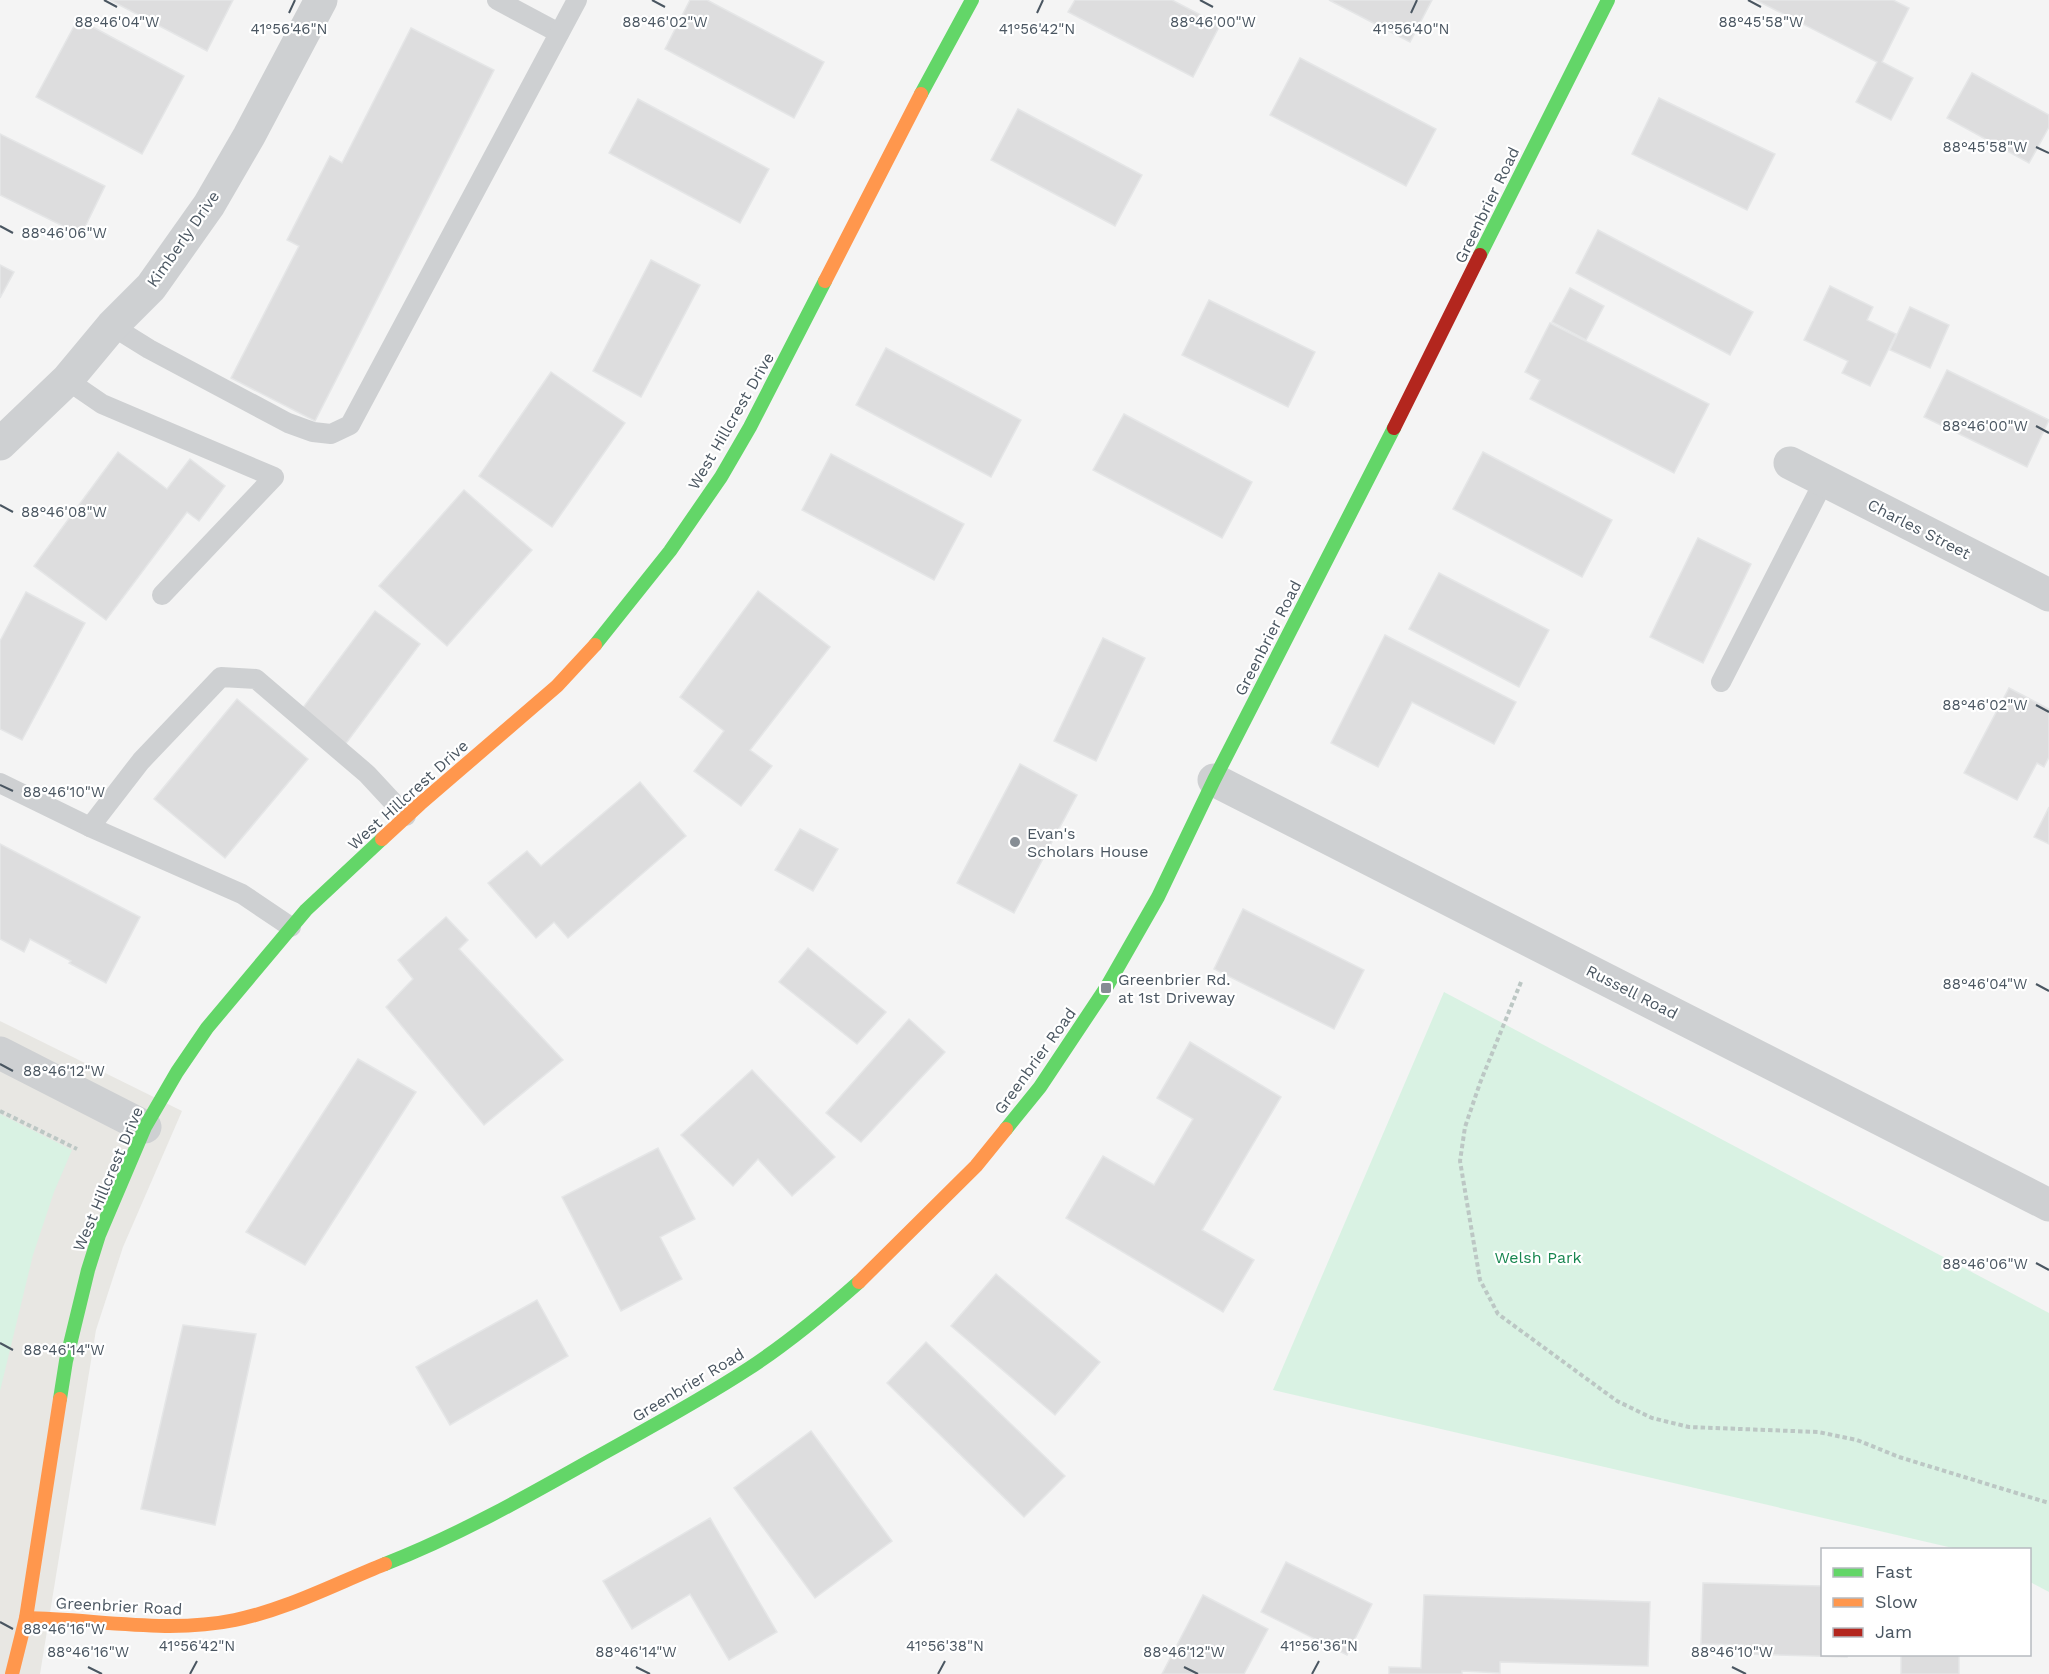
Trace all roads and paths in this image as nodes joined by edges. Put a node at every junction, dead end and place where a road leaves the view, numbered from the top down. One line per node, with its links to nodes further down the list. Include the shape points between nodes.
1 (321, 0): 7 (street, Kimberly Drive, via 209,205 151,287)
2 (497, 0): 6 (lane)
3 (577, 0): 6 (lane)
4 (972, 0): 17 (street, West Hillcrest Drive, via 750,427 670,551 603,636 557,686)
5 (1608, 0): 15 (street, Greenbrier Road)
6 (559, 33): 7 (lane, via 350,425 331,434 288,423)
7 (112, 327): 8 (street, Kimberly Drive)
8 (67, 380): 9 (street, Kimberly Drive); 12 (lane, via 102,404 274,477)
9 (0, 444)
10 (1790, 463): 11 (street, Charles Street)
11 (1824, 481): 13 (street, Charles Street); 14 (lane)
12 (162, 595)
13 (2049, 595)
14 (1721, 682)
15 (1214, 780): 25 (street, Russell Road); 27 (street, Greenbrier Road, via 1153,906 1106,988 1040,1087 976,1166 876,1267 818,1318 750,1368 483,1521 285,1606 200,1625)
16 (0, 783): 18 (lane)
17 (406, 816): 18 (lane, via 367,774 256,679 221,677 141,761); 19 (street, West Hillcrest Drive)
18 (90, 827): 19 (lane, via 242,894)
19 (291, 927): 23 (street, West Hillcrest Drive, via 207,1028)
20 (1521, 982): 26 (path, via 1465,1127 1460,1161 1480,1280 1498,1314 1617,1401 1652,1418 1689,1427 1818,1432 1857,1440 1899,1457)
21 (0, 1053): 23 (street)
22 (0, 1111): 24 (path)
23 (145, 1127): 27 (street, West Hillcrest Drive, via 88,1270 66,1361)
24 (77, 1149)
25 (2049, 1206)
26 (2049, 1503)
27 (26, 1618): 28 (street, West Hillcrest Drive)
28 (12, 1674)

